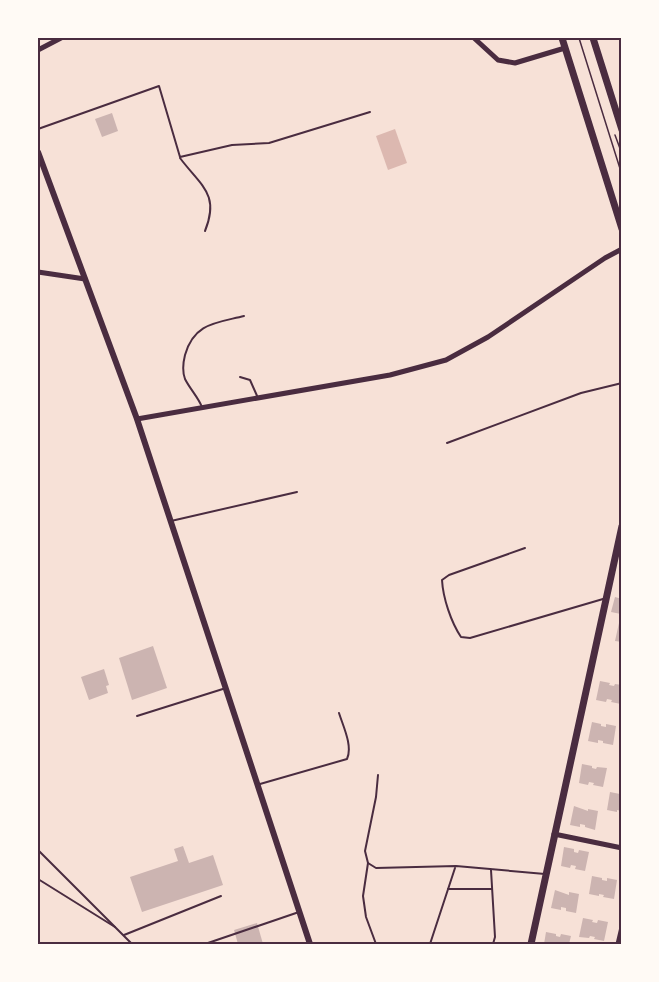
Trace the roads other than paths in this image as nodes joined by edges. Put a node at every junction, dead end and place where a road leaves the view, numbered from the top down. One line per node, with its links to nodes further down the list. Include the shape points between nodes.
1 (61, 38): 6 (street)
2 (474, 38): 5 (street, via 498,60 515,63)
3 (562, 38): 5 (main road)
4 (593, 38): 9 (main road)
5 (565, 48): 12 (main road)
6 (38, 49)
7 (370, 112): 11 (lane, via 269,143 232,145)
8 (38, 129): 11 (lane, via 159,86)
9 (621, 130)
10 (38, 152): 16 (street)
11 (180, 157): 13 (lane, via 212,203)
12 (621, 229)
13 (205, 231)
14 (621, 249): 20 (street, via 488,337 446,360 390,375)
15 (38, 272): 16 (street)
16 (85, 279): 22 (street)
17 (244, 316): 21 (lane, via 208,325 188,345 183,370)
18 (240, 377): 20 (lane, via 250,380)
19 (621, 383): 23 (lane, via 582,393)
20 (258, 398): 21 (street)
21 (202, 407): 22 (street)
22 (137, 419): 25 (street)
23 (447, 443)
24 (297, 492): 25 (lane)
25 (171, 522): 30 (street)
26 (621, 526): 27 (main road)
27 (620, 537): 29 (main road)
28 (525, 548): 29 (lane, via 442,580 461,637 470,638)
29 (606, 598): 35 (main road)
30 (226, 688): 32 (lane); 34 (street)
31 (339, 713): 34 (lane, via 349,746 346,759)
32 (137, 716)
33 (378, 775): 38 (lane, via 365,851)
34 (258, 785): 46 (street)
35 (554, 834): 36 (street); 41 (main road)
36 (621, 848)
37 (38, 850): 48 (lane)
38 (368, 863): 39 (lane, via 385,869); 53 (lane, via 363,896)
39 (456, 866): 40 (lane); 43 (lane)
40 (491, 869): 41 (lane); 44 (lane)
41 (545, 874): 56 (main road)
42 (38, 879): 48 (lane)
43 (448, 889): 44 (lane); 54 (lane)
44 (492, 889): 55 (lane)
45 (221, 896): 49 (lane)
46 (299, 912): 51 (lane); 52 (street)
47 (621, 927): 57 (street)
48 (120, 930): 49 (lane)
49 (124, 935): 50 (lane)
50 (132, 945)
51 (205, 945)
52 (310, 945)
53 (376, 945)
54 (430, 945)
55 (493, 945)
56 (531, 945)
57 (618, 945)

